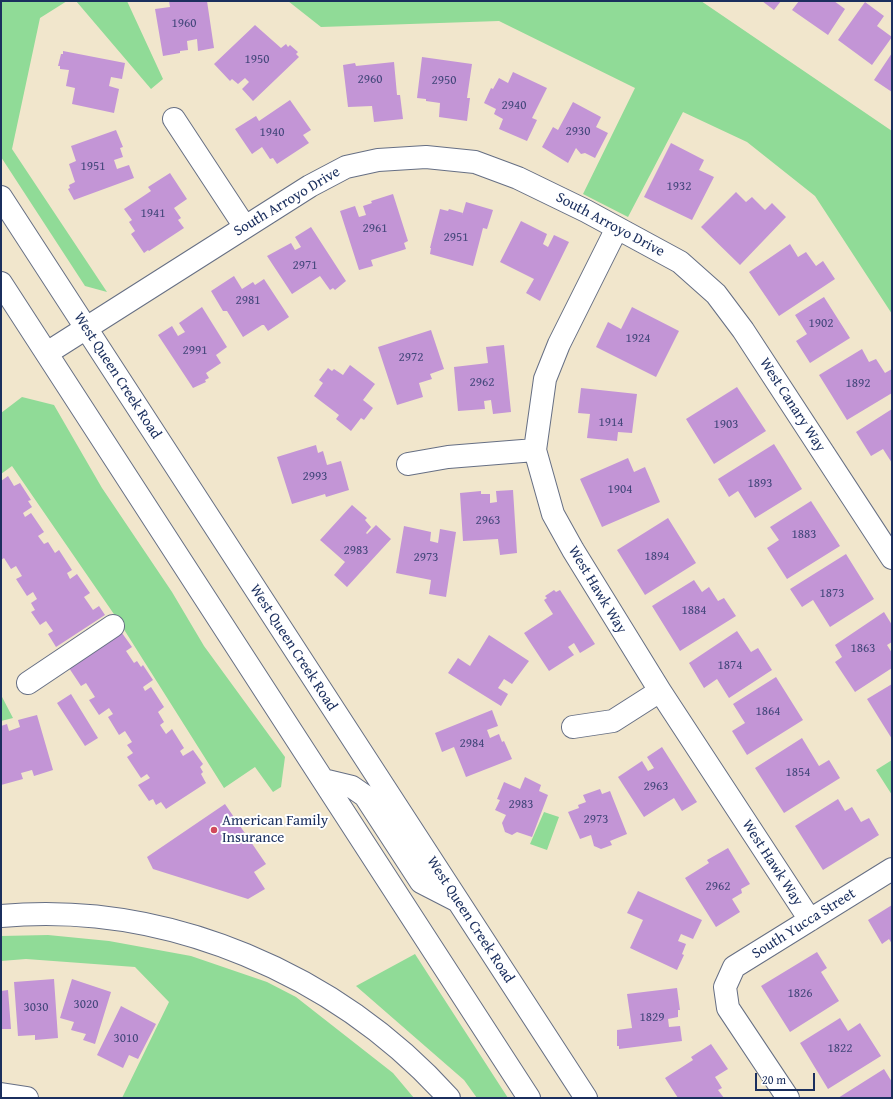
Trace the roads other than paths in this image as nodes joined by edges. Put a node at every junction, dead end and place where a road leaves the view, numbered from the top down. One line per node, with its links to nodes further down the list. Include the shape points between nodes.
1 (174, 119): 3 (street)
2 (1, 198): 7 (street, West Queen Creek Road)
3 (244, 227): 4 (street, South Arroyo Drive, via 346,167 378,160 426,157 475,162 518,178); 7 (street, South Arroyo Drive)
4 (617, 228): 5 (street, South Arroyo Drive); 9 (street, West Hawk Way, via 558,344 545,379)
5 (680, 262): 11 (street, West Canary Way, via 716,294 743,330)
6 (1, 283): 8 (street)
7 (86, 328): 8 (street, South Arroyo Drive); 18 (street, West Queen Creek Road)
8 (47, 353): 16 (street)
9 (535, 450): 10 (street, via 448,457); 14 (street, West Hawk Way, via 553,514)
10 (408, 464)
11 (892, 558)
12 (113, 626): 13 (street)
13 (28, 683)
14 (660, 691): 15 (street, via 613,721); 20 (street, West Hawk Way)
15 (573, 727)
16 (323, 780): 18 (street, via 352,787 365,796 422,882); 24 (street)
17 (892, 869): 20 (street, South Yucca Street)
18 (457, 901): 25 (street, West Queen Creek Road)
19 (1, 916): 23 (street, via 62,914 131,921 220,944 301,980 336,1002 394,1045)
20 (810, 920): 26 (street, South Yucca Street, via 734,967 725,987 728,1008)
21 (1, 1094): 22 (street)
22 (27, 1098)
23 (449, 1098)
24 (529, 1098)
25 (586, 1098)
26 (788, 1098)

